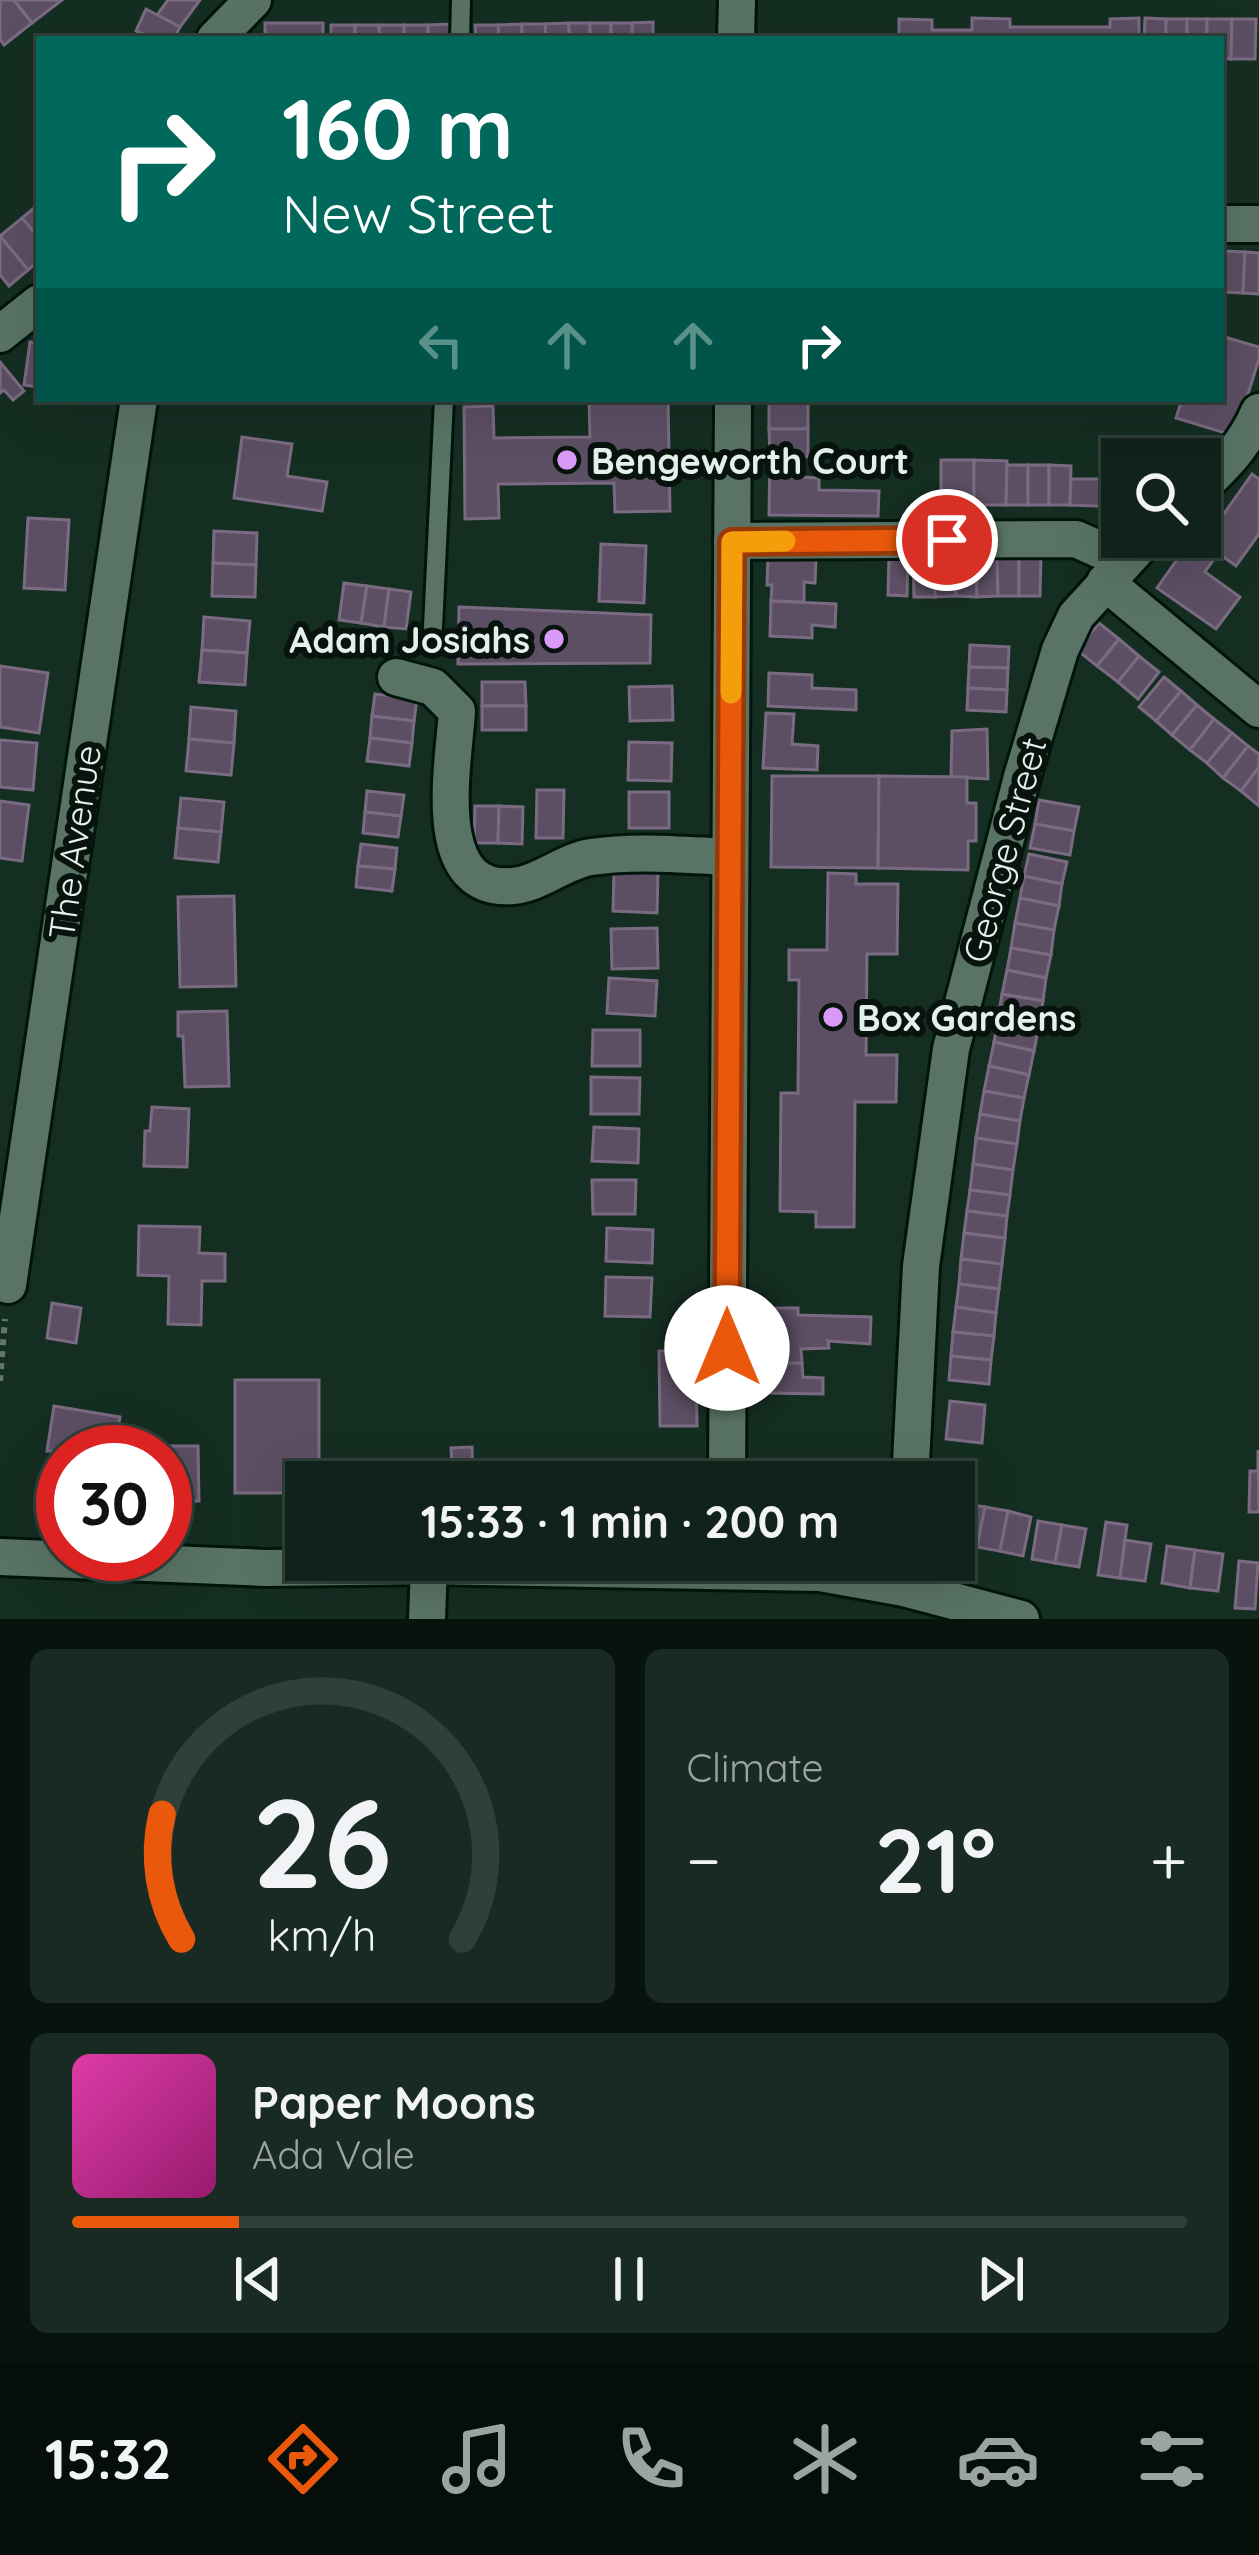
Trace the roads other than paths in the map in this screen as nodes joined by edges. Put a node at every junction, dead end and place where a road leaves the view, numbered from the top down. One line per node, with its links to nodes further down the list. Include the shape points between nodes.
1 (253, 0): 4 (street)
2 (461, 0): 5 (lane)
3 (736, 0): 6 (street)
4 (218, 36)
5 (460, 36)
6 (736, 36)
7 (1224, 224): 8 (street)
8 (1259, 224)
9 (36, 305): 10 (street)
10 (0, 334)
11 (139, 402): 22 (street, The Avenue)
12 (443, 402): 18 (lane)
13 (733, 402): 16 (street)
14 (1257, 426): 15 (street)
15 (1221, 468)
16 (732, 542): 17 (street, via 1076,539); 21 (street)
17 (1126, 560): 20 (street); 24 (street, George Street, via 1076,616 1060,650 951,1048 921,1266)
18 (433, 627)
19 (396, 677): 21 (street, via 433,687 457,711 450,824 459,861 482,882 514,886 586,857)
20 (1259, 709)
21 (730, 857): 23 (street)
22 (8, 1285)
23 (727, 1461)
24 (911, 1461)
25 (0, 1557): 26 (street)
26 (285, 1568)
27 (428, 1581): 29 (street)
28 (923, 1581): 30 (street)
29 (427, 1619)
30 (1022, 1619)

